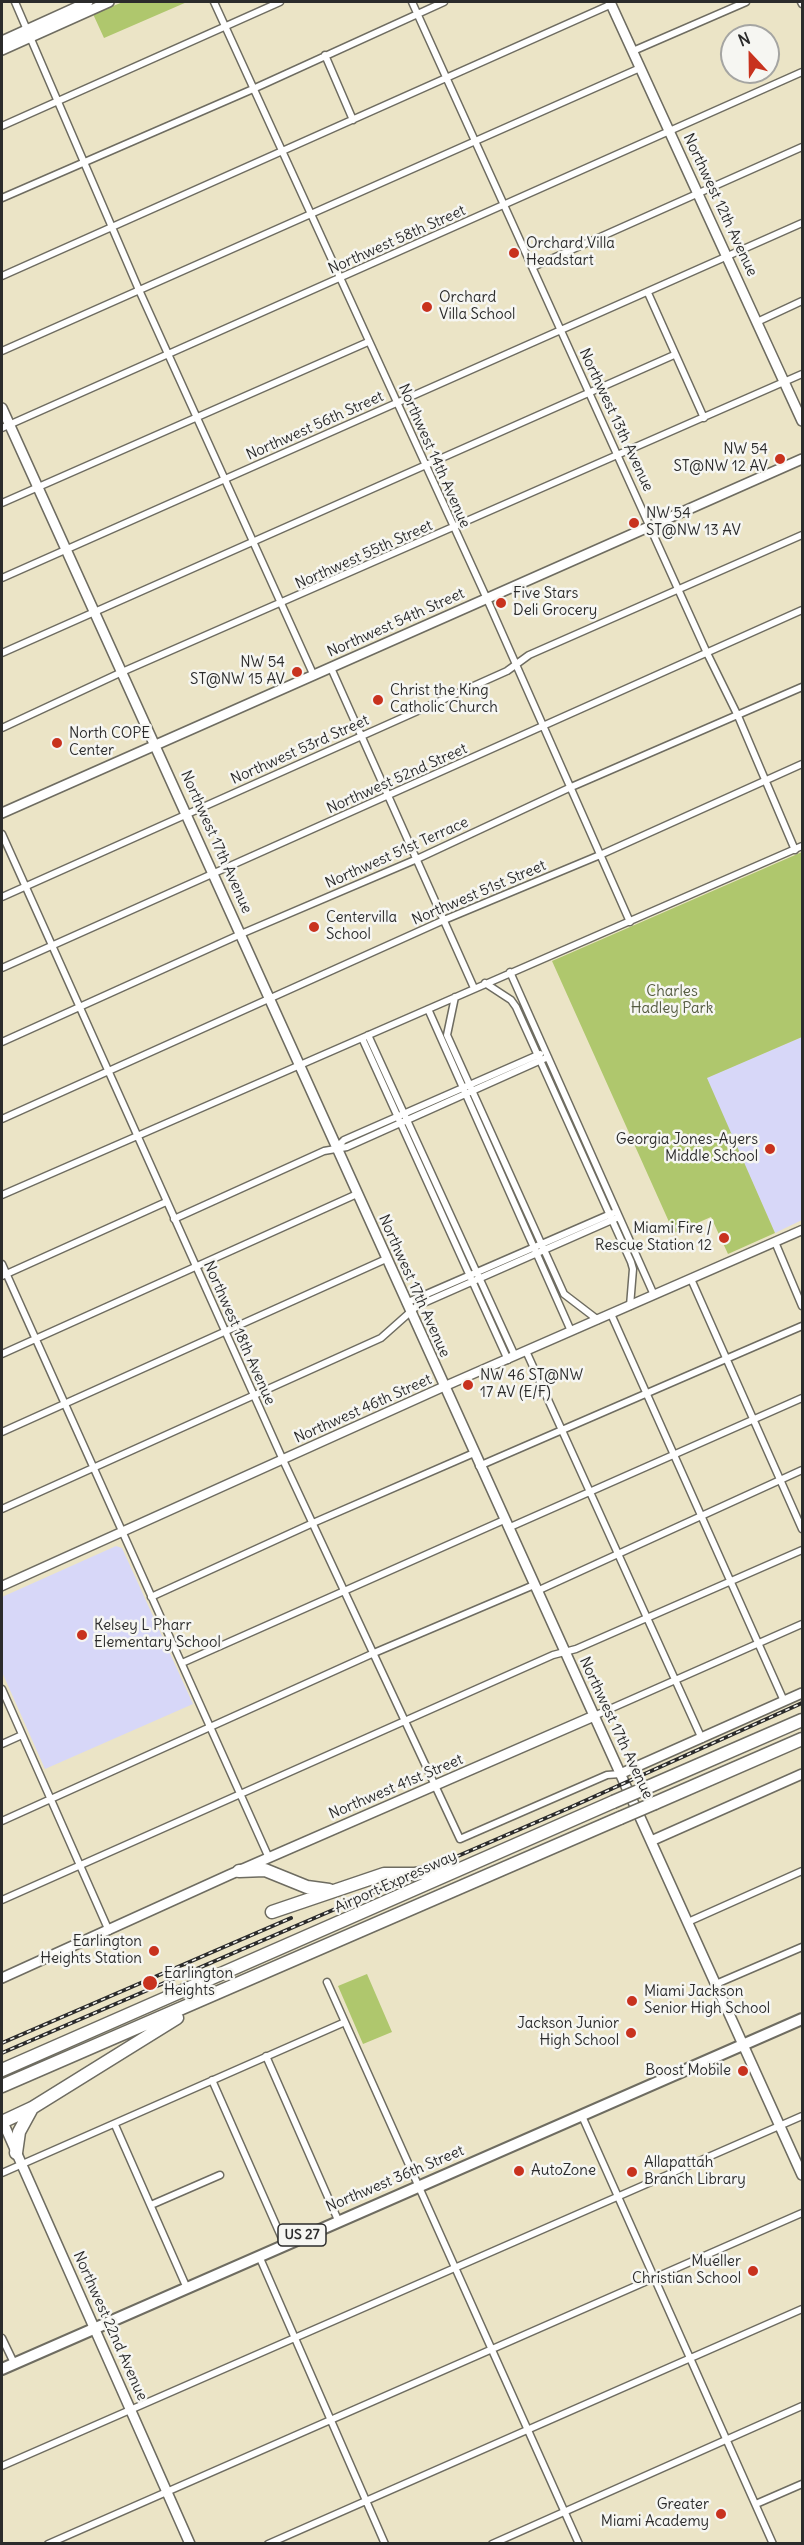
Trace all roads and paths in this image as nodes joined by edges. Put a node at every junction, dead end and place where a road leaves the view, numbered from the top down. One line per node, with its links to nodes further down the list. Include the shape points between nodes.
1 (15, 2): 12 (street)
2 (88, 2): 12 (main road)
3 (109, 2): 12 (main road)
4 (214, 2): 11 (street, Northwest 14th Avenue)
5 (280, 2): 11 (street)
6 (412, 2): 10 (street, Northwest 13th Avenue)
7 (444, 2): 10 (street)
8 (746, 2): 15 (street)
9 (611, 3): 15 (main road, Northwest 12th Avenue); 19 (street)
10 (418, 13): 16 (street); 19 (street, Northwest 13th Avenue)
11 (225, 26): 20 (street, Northwest 14th Avenue); 21 (street)
12 (28, 33): 13 (main road); 14 (main road); 21 (street)
13 (2, 40)
14 (2, 50)
15 (633, 51): 17 (main road, Northwest 12th Avenue)
16 (325, 55): 20 (street); 22 (street)
17 (640, 68): 24 (main road, Northwest 12th Avenue); 25 (street)
18 (802, 72): 24 (street, Northwest 58th Street)
19 (446, 78): 22 (street); 25 (street, Northwest 13th Avenue)
20 (253, 89): 27 (street, Northwest 14th Avenue); 28 (street)
21 (57, 103): 23 (street); 28 (street)
22 (353, 120): 27 (street)
23 (2, 126)
24 (669, 132): 29 (main road, Northwest 12th Avenue); 31 (street, Northwest 58th Street)
25 (474, 140): 31 (street, Northwest 13th Avenue); 32 (street)
26 (802, 147): 29 (street)
27 (282, 151): 32 (street, Northwest 14th Avenue); 34 (street)
28 (83, 163): 30 (street); 34 (street)
29 (698, 194): 35 (main road, Northwest 12th Avenue); 36 (street)
30 (2, 198)
31 (506, 206): 36 (street, Northwest 13th Avenue); 38 (street, Northwest 58th Street)
32 (310, 214): 38 (street, Northwest 14th Avenue); 39 (street)
33 (802, 223): 35 (street, Northwest 56th Street)
34 (111, 226): 37 (street); 39 (street)
35 (727, 257): 40 (street, Northwest 56th Street); 42 (main road, Northwest 12th Avenue)
36 (533, 267): 43 (street, Northwest 13th Avenue)
37 (2, 276)
38 (340, 278): 44 (street, Northwest 14th Avenue); 46 (street, Northwest 58th Street)
39 (139, 290): 45 (street); 46 (street)
40 (648, 293): 43 (street, Northwest 56th Street); 47 (street)
41 (802, 301): 42 (street)
42 (757, 322): 49 (main road, Northwest 12th Avenue)
43 (562, 331): 50 (street, Northwest 13th Avenue); 51 (street, Northwest 56th Street)
44 (368, 342): 51 (street, Northwest 14th Avenue); 53 (street)
45 (2, 351)
46 (169, 354): 53 (street); 56 (street, Northwest 58th Street)
47 (674, 355): 50 (street); 54 (street)
48 (802, 374): 49 (street, Northwest 55th Street)
49 (785, 382): 54 (street, Northwest 55th Street); 55 (main road, Northwest 12th Avenue)
50 (590, 392): 57 (street, Northwest 13th Avenue); 59 (street)
51 (396, 403): 59 (street, Northwest 14th Avenue); 60 (street, Northwest 56th Street)
52 (2, 408): 56 (main road, Northwest 17th Avenue)
53 (198, 416): 60 (street); 61 (street)
54 (704, 418): 57 (street, Northwest 55th Street)
55 (802, 421)
56 (5, 427): 61 (main road, Northwest 17th Avenue)
57 (620, 456): 63 (street, Northwest 13th Avenue); 64 (street, Northwest 55th Street)
58 (802, 459): 63 (main road, Northwest 54th Street)
59 (425, 466): 64 (street, Northwest 14th Avenue); 66 (street)
60 (226, 479): 66 (street); 67 (street, Northwest 56th Street)
61 (38, 486): 62 (street); 67 (main road, Northwest 17th Avenue)
62 (2, 503)
63 (652, 526): 69 (street, Northwest 13th Avenue); 70 (main road, Northwest 54th Street)
64 (453, 529): 70 (street, Northwest 14th Avenue); 71 (street, Northwest 55th Street)
65 (802, 535): 69 (street, Northwest 53rd Street)
66 (254, 542): 71 (street); 73 (street)
67 (67, 549): 68 (street, Northwest 56th Street); 73 (main road, Northwest 17th Avenue)
68 (2, 578)
69 (679, 588): 75 (street, Northwest 13th Avenue); 76 (street, Northwest 53rd Street)
70 (487, 599): 76 (street, Northwest 14th Avenue); 77 (main road, Northwest 54th Street)
71 (282, 604): 78 (street, Northwest 55th Street); 79 (street)
72 (802, 610): 75 (street, Northwest 52nd Street)
73 (96, 611): 74 (street); 78 (main road, Northwest 17th Avenue)
74 (2, 653)
75 (707, 653): 81 (street, Northwest 13th Avenue); 83 (street, Northwest 52nd Street)
76 (515, 664): 83 (street, Northwest 14th Avenue); 84 (street, Northwest 53rd Street)
77 (331, 668): 79 (main road, Northwest 54th Street); 84 (street)
78 (122, 672): 82 (street, Northwest 55th Street); 85 (main road, Northwest 17th Avenue)
79 (314, 676): 85 (main road, Northwest 54th Street)
80 (802, 687): 81 (street, Northwest 51st Terrace)
81 (738, 716): 87 (street, Northwest 13th Avenue); 88 (street, Northwest 51st Terrace)
82 (2, 728)
83 (542, 728): 88 (street, Northwest 14th Avenue); 89 (street, Northwest 52nd Street)
84 (360, 736): 89 (street); 91 (street, Northwest 53rd Street)
85 (155, 744): 90 (main road, Northwest 54th Street); 91 (main road, Northwest 17th Avenue)
86 (802, 764): 87 (street, Northwest 51st Street)
87 (764, 781): 94 (street, Northwest 13th Avenue); 95 (street, Northwest 51st Street)
88 (569, 788): 95 (street, Northwest 14th Avenue); 96 (street, Northwest 51st Terrace)
89 (387, 797): 96 (street); 97 (street, Northwest 52nd Street)
90 (2, 813)
91 (186, 813): 97 (main road, Northwest 17th Avenue); 98 (street, Northwest 53rd Street)
92 (2, 834): 98 (street, Northwest 18th Avenue)
93 (802, 846): 94 (street)
94 (795, 850): 101 (street)
95 (600, 855): 100 (street, Northwest 51st Street); 101 (street, Northwest 14th Avenue)
96 (417, 860): 100 (street); 102 (street, Northwest 51st Terrace)
97 (213, 872): 102 (main road, Northwest 17th Avenue); 103 (street, Northwest 52nd Street)
98 (25, 887): 99 (street, Northwest 53rd Street); 103 (street, Northwest 18th Avenue)
99 (2, 897)
100 (444, 920): 107 (street); 109 (street, Northwest 51st Street)
101 (630, 922): 105 (street)
102 (241, 934): 109 (main road, Northwest 17th Avenue); 111 (street, Northwest 51st Terrace)
103 (52, 946): 104 (street, Northwest 52nd Street); 111 (street, Northwest 18th Avenue)
104 (2, 968)
105 (510, 972): 106 (street); 110 (street)
106 (485, 984): 107 (street); 113 (street, via 511,1000)
107 (474, 988): 108 (street)
108 (455, 997): 112 (street); 115 (street)
109 (270, 998): 119 (main road, Northwest 17th Avenue); 120 (street, Northwest 51st Street)
110 (524, 1006): 113 (street); 117 (street)
111 (80, 1007): 116 (street, Northwest 51st Terrace); 120 (street, Northwest 18th Avenue)
112 (428, 1009): 114 (street); 115 (street)
113 (516, 1009): 118 (street)
114 (365, 1036): 119 (street); 126 (street)
115 (444, 1036): 122 (street); 124 (street)
116 (2, 1042)
117 (547, 1054): 118 (street); 121 (street)
118 (538, 1059): 122 (street); 123 (street)
119 (300, 1065): 128 (street); 130 (main road, Northwest 17th Avenue)
120 (108, 1072): 125 (street, Northwest 51st Street); 128 (street, Northwest 18th Avenue)
121 (561, 1086): 123 (street); 127 (street)
122 (471, 1088): 124 (street); 131 (street)
123 (553, 1090): 129 (street)
124 (464, 1091): 126 (street); 131 (street)
125 (2, 1119)
126 (403, 1119): 130 (street, via 344,1140); 147 (street)
127 (582, 1134): 129 (street); 135 (street)
128 (138, 1137): 133 (street); 134 (street, Northwest 18th Avenue)
129 (574, 1137): 136 (street)
130 (336, 1147): 132 (main road, Northwest 17th Avenue); 137 (street)
131 (503, 1168): 140 (street)
132 (357, 1194): 141 (main road, Northwest 17th Avenue); 145 (street)
133 (2, 1195)
134 (166, 1202): 137 (street, Northwest 18th Avenue); 148 (street)
135 (618, 1214): 136 (street); 144 (street)
136 (610, 1217): 140 (street); 146 (street)
137 (174, 1219): 145 (street, Northwest 18th Avenue)
138 (802, 1230): 139 (street, Northwest 46th Street)
139 (775, 1242): 149 (street, Northwest 46th Street); 155 (street)
140 (539, 1248): 142 (street); 153 (street)
141 (386, 1259): 156 (main road, Northwest 17th Avenue); 160 (street)
142 (506, 1263): 147 (street); 150 (street)
143 (2, 1264): 148 (street)
144 (640, 1266): 146 (street); 152 (street)
145 (196, 1267): 160 (street, Northwest 18th Avenue); 162 (street)
146 (633, 1269): 154 (street)
147 (472, 1274): 150 (street); 151 (street)
148 (4, 1275): 162 (street)
149 (691, 1279): 152 (street, Northwest 46th Street); 166 (street)
150 (475, 1281): 151 (street); 165 (street)
151 (441, 1291): 156 (street); 156 (street)
152 (654, 1295): 154 (street, Northwest 46th Street)
153 (560, 1296): 158 (street); 161 (street)
154 (630, 1306): 157 (street, Northwest 46th Street)
155 (802, 1306)
156 (408, 1308): 167 (main road, Northwest 17th Avenue); 169 (street, via 381,1338)
157 (611, 1314): 158 (street, Northwest 46th Street); 168 (street)
158 (598, 1320): 161 (street, Northwest 46th Street)
159 (802, 1326): 166 (street)
160 (225, 1331): 169 (street, Northwest 18th Avenue); 171 (street)
161 (571, 1331): 163 (street, Northwest 46th Street)
162 (35, 1338): 164 (street); 171 (street)
163 (526, 1351): 165 (street, Northwest 46th Street); 173 (street)
164 (2, 1353)
165 (511, 1358): 167 (street, Northwest 46th Street)
166 (726, 1359): 168 (street); 172 (street)
167 (444, 1387): 175 (main road, Northwest 17th Avenue); 177 (street, Northwest 46th Street)
168 (647, 1393): 173 (street); 176 (street)
169 (254, 1396): 177 (street, Northwest 18th Avenue); 179 (street)
170 (802, 1398): 172 (street)
171 (65, 1403): 174 (street); 179 (street)
172 (754, 1420): 176 (street); 181 (street)
173 (562, 1430): 178 (street); 182 (street)
174 (2, 1432)
175 (474, 1453): 178 (main road, Northwest 17th Avenue); 185 (street)
176 (674, 1455): 182 (street); 184 (street)
177 (283, 1460): 185 (street, Northwest 18th Avenue); 188 (street, Northwest 46th Street)
178 (480, 1466): 186 (main road, Northwest 17th Avenue)
179 (94, 1468): 183 (street); 188 (street)
180 (802, 1470): 181 (street)
181 (779, 1480): 184 (street); 187 (street)
182 (590, 1493): 186 (street); 190 (street)
183 (2, 1509)
184 (701, 1515): 190 (street); 191 (street)
185 (313, 1523): 194 (street, Northwest 18th Avenue); 195 (street)
186 (506, 1524): 193 (main road, Northwest 17th Avenue); 194 (street)
187 (802, 1529)
188 (122, 1532): 192 (street, Northwest 46th Street); 195 (street)
189 (802, 1550): 191 (street)
190 (618, 1555): 193 (street); 196 (street)
191 (730, 1581): 196 (street); 198 (street)
192 (2, 1586)
193 (535, 1588): 199 (main road, Northwest 17th Avenue); 200 (street)
194 (345, 1591): 200 (street, Northwest 18th Avenue); 201 (street)
195 (151, 1597): 201 (street)
196 (647, 1619): 199 (street); 202 (street)
197 (802, 1624): 198 (street, Northwest 41st Street)
198 (758, 1643): 202 (street, Northwest 41st Street); 205 (street)
199 (565, 1652): 206 (main road, Northwest 17th Avenue); 208 (street)
200 (374, 1653): 208 (street, Northwest 18th Avenue); 209 (street)
201 (182, 1663): 209 (street)
202 (674, 1680): 206 (street, Northwest 41st Street); 211 (street)
203 (2, 1689): 210 (street)
204 (802, 1693): 205 (main road)
205 (784, 1701): 211 (main road)
206 (594, 1716): 214 (main road, Northwest 17th Avenue); 216 (main road, Northwest 41st Street)
207 (802, 1720): 222 (highway, Airport Expressway, bridge)
208 (405, 1721): 216 (street, Northwest 18th Avenue); 217 (street)
209 (212, 1728): 217 (street); 218 (street)
210 (22, 1735): 213 (street); 218 (street)
211 (702, 1739): 214 (main road)
212 (802, 1739): 232 (highway, Airport Expressway, bridge)
213 (2, 1744)
214 (620, 1774): 216 (street, Northwest 18th Avenue, via 607,1775 460,1839); 220 (main road, Northwest 17th Avenue)
215 (802, 1774): 220 (main road)
216 (436, 1787): 221 (main road, Northwest 41st Street)
217 (242, 1793): 221 (street); 223 (street)
218 (51, 1799): 219 (street); 223 (street)
219 (2, 1821)
220 (651, 1841): 229 (main road, Northwest 17th Avenue)
221 (269, 1858): 224 (main road, Northwest 41st Street)
222 (476, 1863): 226 (highway, via 415,1874 384,1875); 240 (highway, Airport Expressway)
223 (80, 1865): 227 (street); 230 (street)
224 (239, 1871): 226 (highway, via 265,1870 318,1890); 230 (main road, Northwest 41st Street)
225 (802, 1871): 229 (street)
226 (345, 1887): 228 (highway)
227 (2, 1900)
228 (272, 1912)
229 (688, 1922): 235 (main road, Northwest 17th Avenue)
230 (109, 1931): 233 (main road, Northwest 41st Street)
231 (802, 1947): 235 (street)
232 (261, 1975): 242 (highway, Airport Expressway); 243 (highway, via 166,2024)
233 (2, 1978)
234 (327, 1982): 237 (street)
235 (716, 1984): 238 (main road, Northwest 17th Avenue)
236 (802, 2019): 238 (main road, Northwest 36th Street / US 27)
237 (345, 2022): 239 (street); 254 (street)
238 (744, 2045): 244 (main road, Northwest 36th Street / US 27); 248 (main road, Northwest 17th Avenue)
239 (266, 2056): 241 (street); 258 (street)
240 (2, 2070)
241 (212, 2080): 247 (street); 259 (street)
242 (5, 2084)
243 (32, 2108): 246 (highway); 249 (highway, via 21,2126)
244 (582, 2116): 254 (main road, Northwest 36th Street / US 27); 255 (street)
245 (802, 2116): 248 (street)
246 (2, 2121): 249 (main road, Northwest 22nd Avenue)
247 (115, 2125): 250 (street); 256 (street)
248 (781, 2126): 253 (main road, Northwest 17th Avenue); 255 (street)
249 (16, 2153): 250 (main road, Northwest 22nd Avenue)
250 (21, 2165): 251 (street); 265 (main road, Northwest 22nd Avenue)
251 (2, 2173)
252 (220, 2175): 256 (street)
253 (802, 2175)
254 (418, 2185): 258 (main road, Northwest 36th Street / US 27); 261 (street)
255 (618, 2196): 261 (street); 262 (street)
256 (151, 2205): 263 (street)
257 (802, 2213): 262 (street)
258 (338, 2220): 259 (main road, Northwest 36th Street / US 27)
259 (284, 2243): 260 (main road, Northwest 36th Street / US 27)
260 (258, 2255): 263 (main road, Northwest 36th Street / US 27); 267 (street)
261 (457, 2268): 267 (street); 268 (street)
262 (654, 2278): 268 (street); 269 (street)
263 (186, 2286): 265 (main road, Northwest 36th Street / US 27)
264 (802, 2309): 269 (street)
265 (94, 2328): 270 (main road, Northwest 36th Street / US 27); 273 (main road, Northwest 22nd Avenue)
266 (2, 2338): 270 (street)
267 (295, 2338): 273 (street); 274 (street)
268 (492, 2348): 274 (street); 275 (street)
269 (691, 2358): 275 (street); 276 (street)
270 (14, 2363): 271 (main road, Northwest 36th Street / US 27)
271 (2, 2369)
272 (802, 2406): 276 (street)
273 (130, 2408): 277 (street); 279 (main road, Northwest 22nd Avenue)
274 (331, 2420): 279 (street); 280 (street)
275 (529, 2431): 280 (street); 282 (street)
276 (727, 2439): 281 (street); 282 (street)
277 (2, 2466)
278 (802, 2484): 281 (street)
279 (167, 2490): 283 (street); 284 (main road, Northwest 22nd Avenue)
280 (366, 2501): 285 (street); 286 (street)
281 (756, 2504): 289 (street)
282 (565, 2511): 287 (street); 288 (street)
283 (48, 2544)
284 (190, 2544)
285 (268, 2544)
286 (385, 2544)
287 (492, 2544)
288 (579, 2544)
289 (773, 2544)

